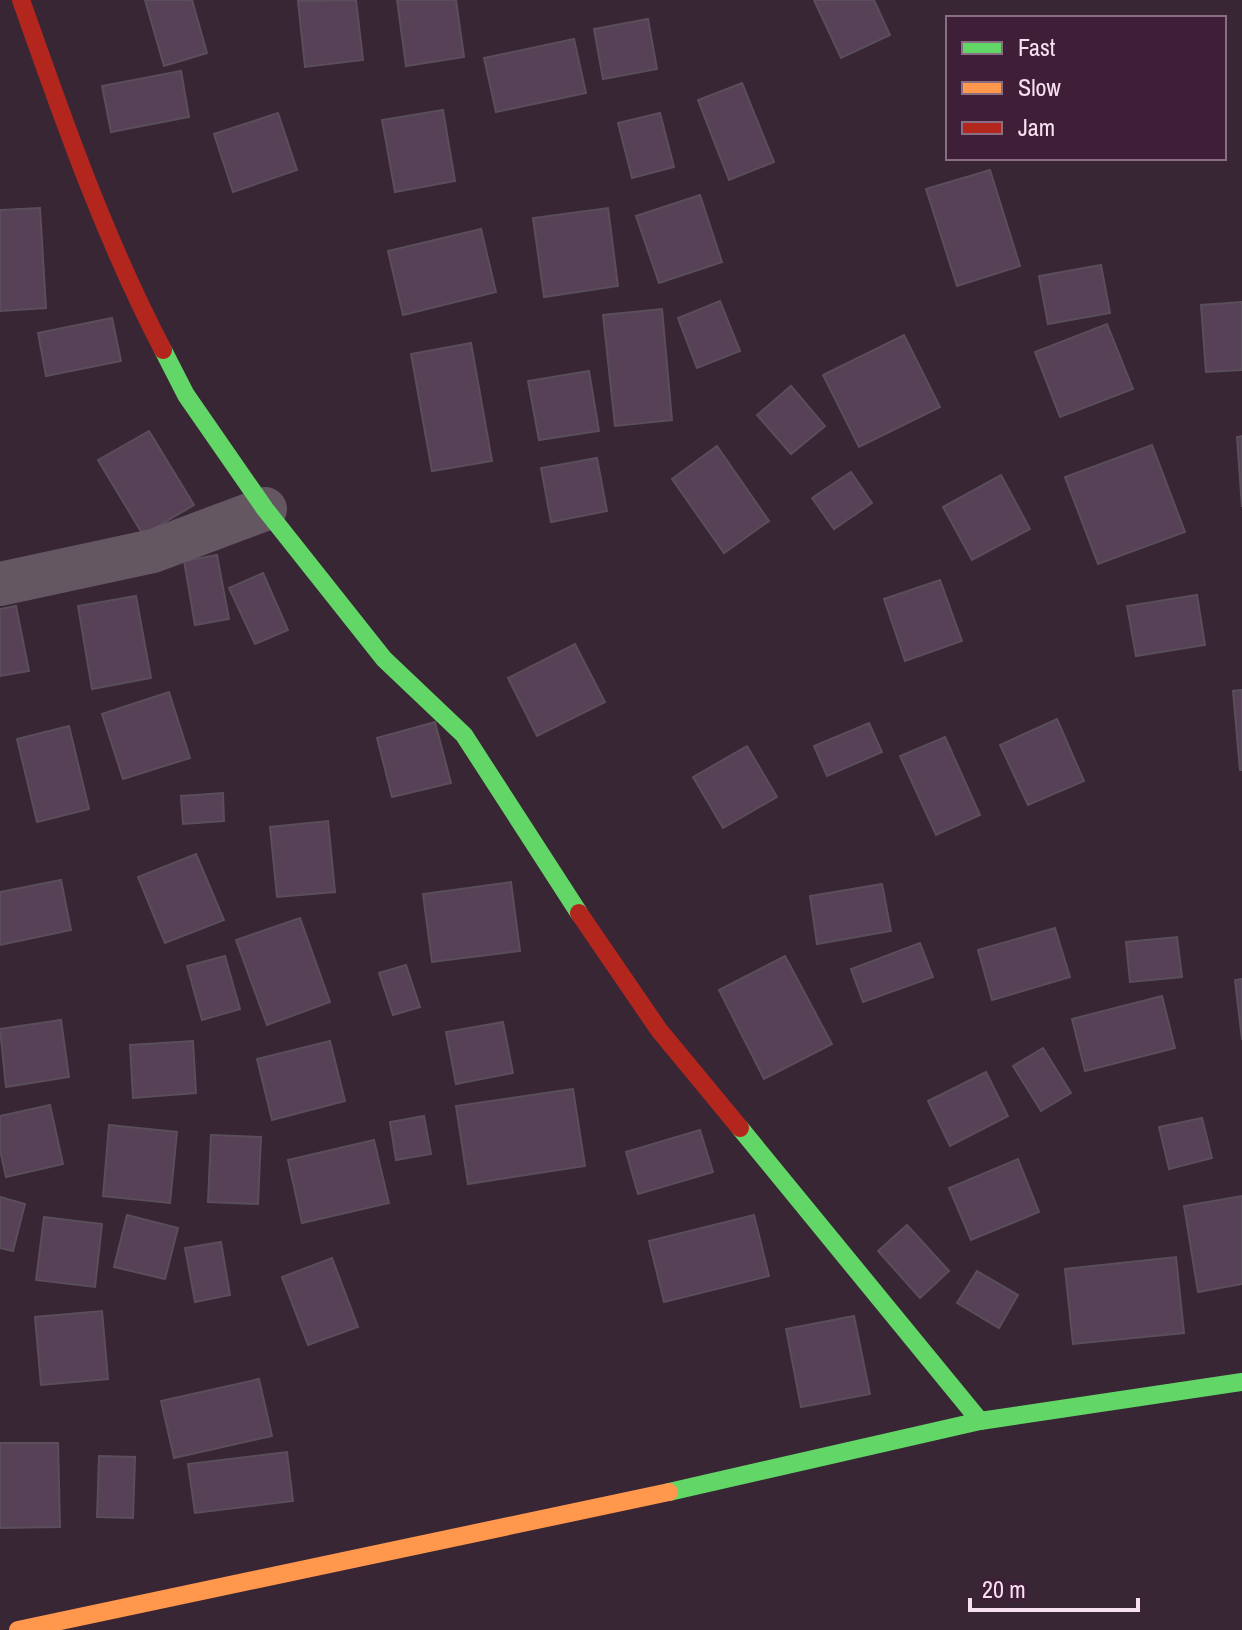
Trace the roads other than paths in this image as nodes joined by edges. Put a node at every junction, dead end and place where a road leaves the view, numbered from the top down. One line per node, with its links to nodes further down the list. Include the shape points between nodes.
1 (21, 0): 2 (street, via 80,167 131,289 186,395)
2 (265, 509): 3 (street, via 153,551); 5 (street, via 384,659 464,735 659,1030)
3 (0, 584)
4 (1242, 1382): 5 (street)
5 (980, 1421): 6 (street)
6 (18, 1630)

